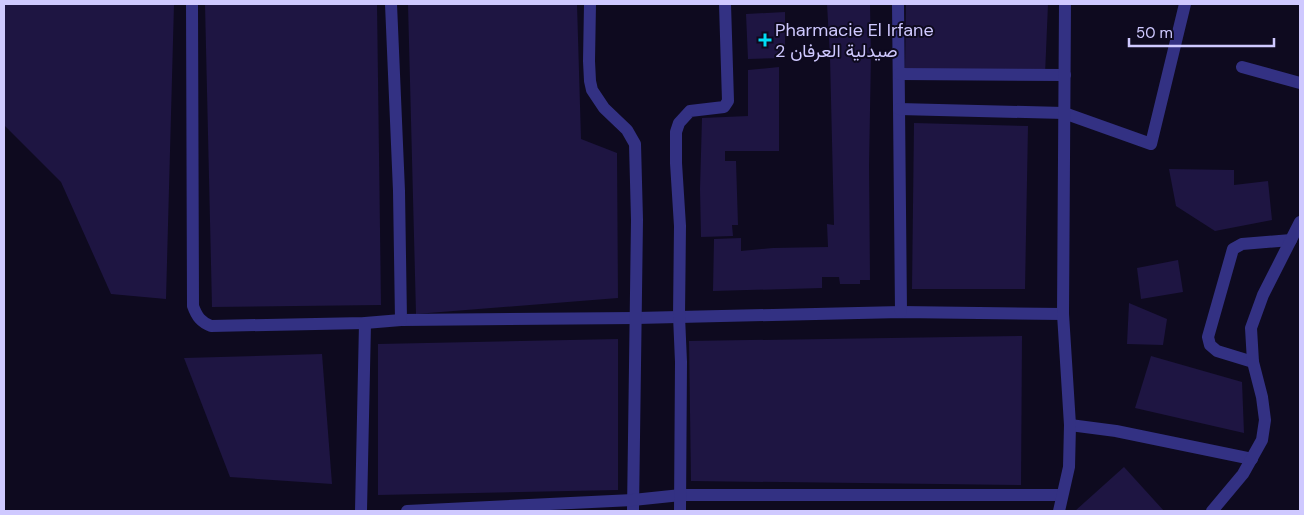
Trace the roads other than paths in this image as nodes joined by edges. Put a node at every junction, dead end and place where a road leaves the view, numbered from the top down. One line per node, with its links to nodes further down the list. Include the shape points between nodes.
1 (192, 4): 21 (street, via 193,306 197,316 212,326)
2 (391, 4): 20 (street)
3 (590, 4): 19 (street, via 592,90 604,108 628,130 635,144)
4 (725, 4): 18 (street, via 728,101 724,107 690,111 676,132)
5 (898, 4): 9 (street)
6 (1065, 4): 10 (street)
7 (1185, 4): 13 (street, via 1151,144)
8 (1242, 67): 11 (street)
9 (899, 74): 10 (street); 12 (street)
10 (1066, 76): 13 (street)
11 (1300, 83)
12 (899, 109): 13 (street); 16 (street)
13 (1064, 113): 17 (street)
14 (1300, 224): 15 (street)
15 (1291, 240): 22 (street, via 1263,295 1252,328); 22 (street, via 1242,244 1232,249 1208,337 1210,345 1217,351)
16 (901, 312): 17 (street); 18 (street)
17 (1063, 314): 23 (street)
18 (679, 316): 19 (street); 25 (street)
19 (636, 318): 20 (street); 27 (street)
20 (401, 320): 21 (street)
21 (365, 323): 28 (street)
22 (1253, 362): 24 (street, via 1265,420 1262,440)
23 (1070, 425): 24 (street, via 1116,431); 26 (street, via 1069,467)
24 (1252, 459): 32 (street)
25 (681, 495): 26 (street); 27 (street); 30 (street)
26 (1062, 496): 31 (street)
27 (633, 506): 29 (street)
28 (361, 511)
29 (407, 511)
30 (680, 511)
31 (1059, 511)
32 (1212, 511)

